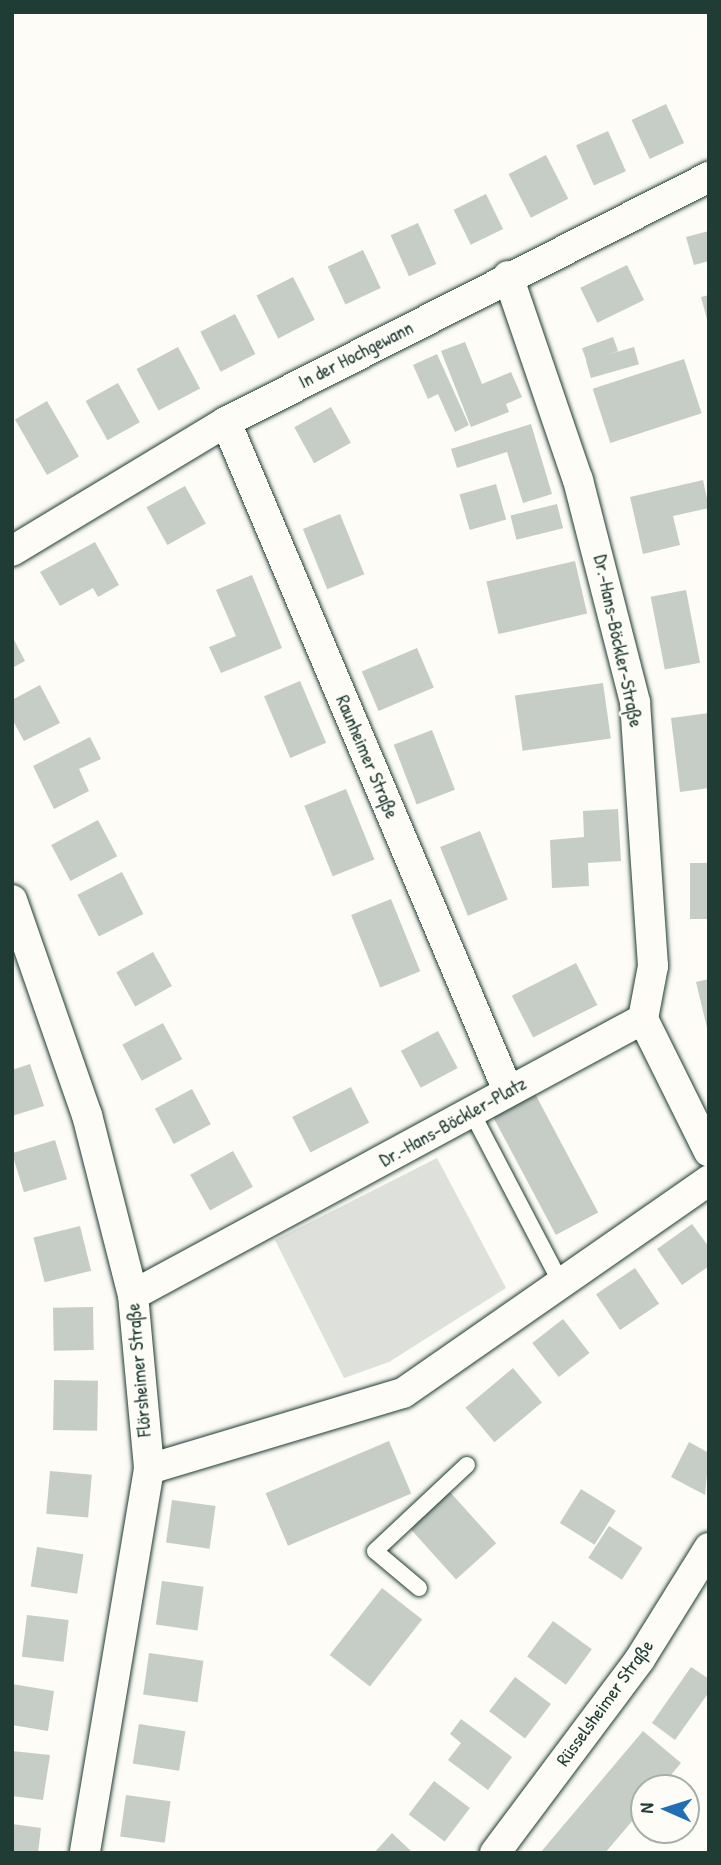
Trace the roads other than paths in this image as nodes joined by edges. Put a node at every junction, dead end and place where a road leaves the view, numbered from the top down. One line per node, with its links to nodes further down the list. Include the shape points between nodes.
1 (709, 177): 2 (street, In der Hochgewann)
2 (508, 276): 3 (street, In der Hochgewann); 6 (street, Dr.-Hans-Böckler-Straße, via 578,480 635,702 653,966)
3 (226, 422): 4 (street, In der Hochgewann); 7 (street, Raunheimer Straße)
4 (12, 551)
5 (12, 900): 12 (street, Flörsheimer Straße, via 87,1115)
6 (643, 1019): 7 (street, Dr.-Hans-Böckler-Platz); 9 (street)
7 (508, 1091): 8 (street, Dr.-Hans-Böckler-Platz)
8 (471, 1111): 11 (lane); 12 (street, Dr.-Hans-Böckler-Platz)
9 (709, 1152)
10 (709, 1180): 11 (street)
11 (561, 1283): 14 (street, via 403,1393)
12 (133, 1295): 14 (street, Flörsheimer Straße)
13 (467, 1465): 16 (lane, via 375,1551)
14 (149, 1469): 17 (street, Flörsheimer Straße)
15 (709, 1548): 18 (street, Rüsselsheimer Straße, via 640,1658)
16 (419, 1588)
17 (85, 1853)
18 (495, 1853)

